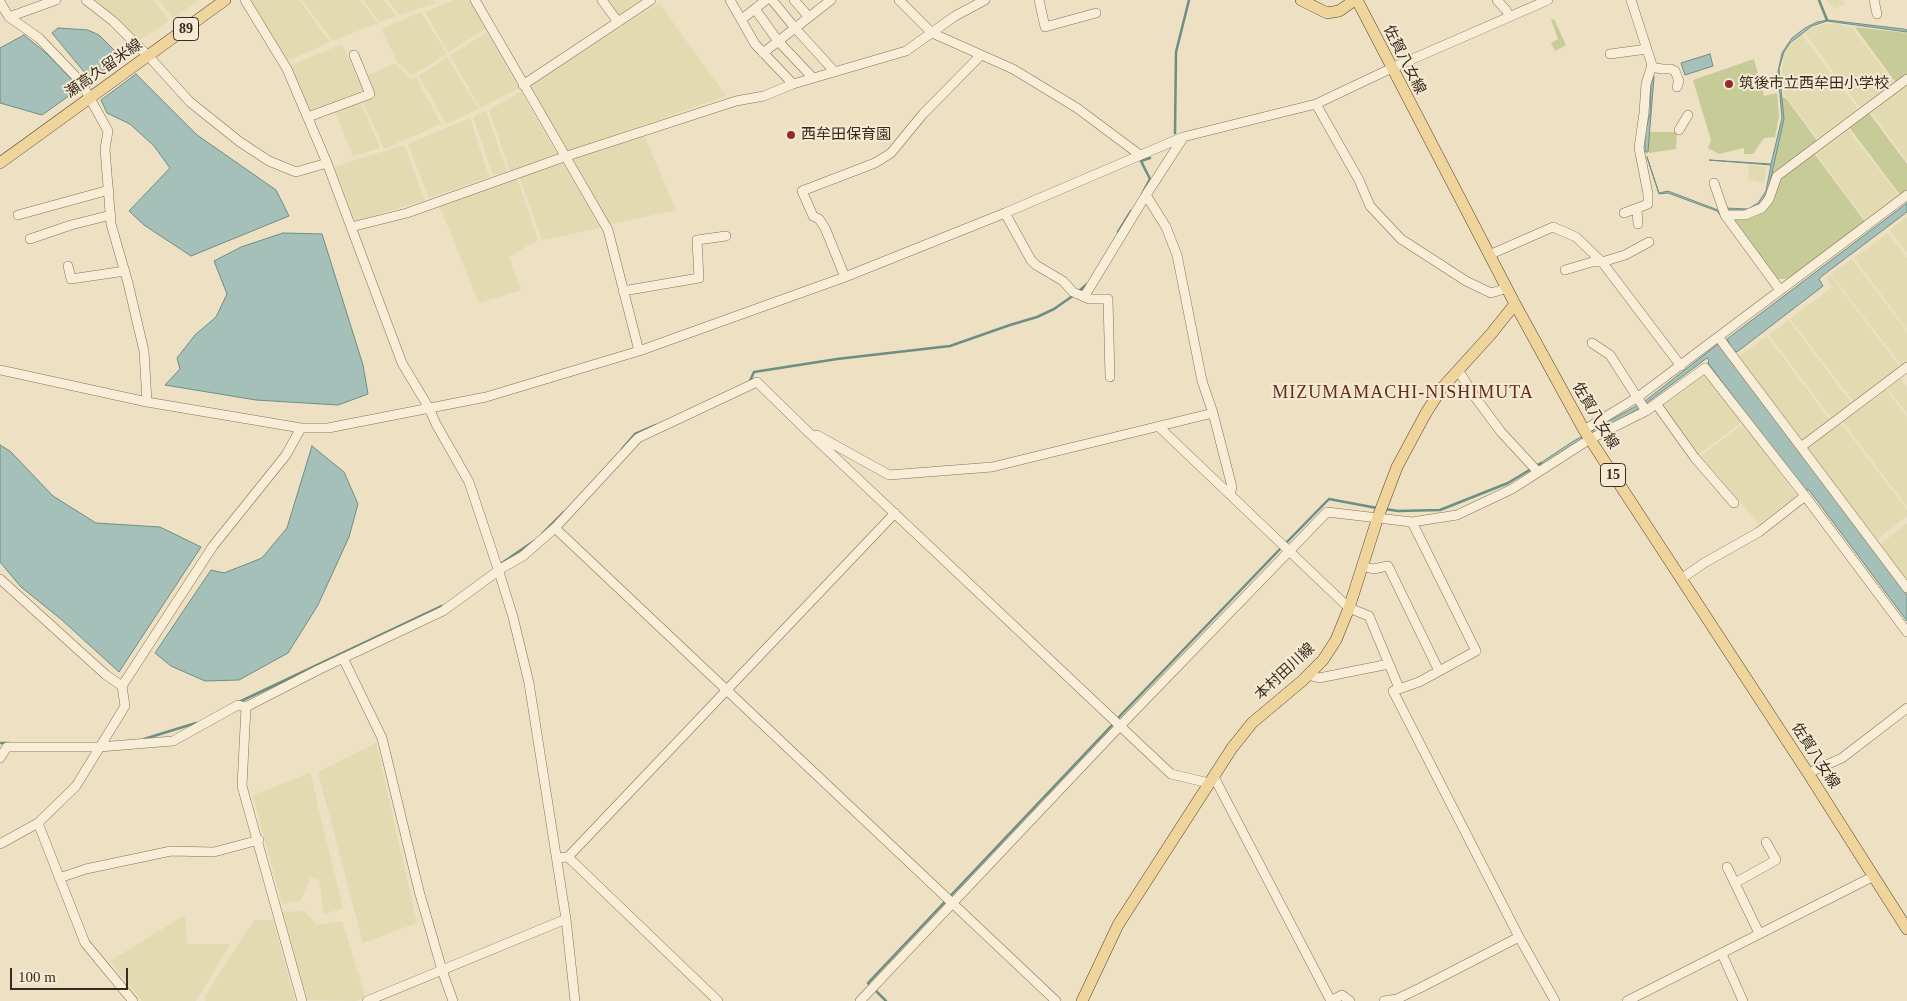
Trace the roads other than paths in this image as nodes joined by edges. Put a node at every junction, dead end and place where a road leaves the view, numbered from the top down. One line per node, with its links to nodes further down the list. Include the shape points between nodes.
1 (56, 0): 27 (street)
2 (86, 0): 39 (street, via 113,21)
3 (225, 0): 39 (main road, 瀬高久留米線 / 89)
4 (245, 0): 51 (street, via 287,69)
5 (475, 0): 46 (street)
6 (602, 0): 30 (street)
7 (651, 0): 30 (street)
8 (730, 0): 29 (street)
9 (766, 0): 23 (street)
10 (772, 0): 31 (street)
11 (794, 0): 28 (street)
12 (831, 0): 28 (street)
13 (899, 0): 32 (street)
14 (985, 0): 32 (street)
15 (1039, 0): 24 (street, via 1045,27)
16 (1301, 0): 17 (main road, via 1327,13 1339,11)
17 (1356, 0): 41 (main road, 佐賀八女線 / 15)
18 (1497, 0): 26 (street)
19 (1548, 0): 26 (street)
20 (1631, 0): 34 (street)
21 (1874, 0): 25 (street)
22 (0, 2): 27 (street)
23 (754, 9): 29 (street); 33 (street)
24 (1096, 13)
25 (1877, 14)
26 (1509, 16): 41 (street)
27 (9, 17): 48 (street, via 39,38 80,82)
28 (809, 17): 31 (street)
29 (742, 19): 35 (street)
30 (618, 22): 46 (street)
31 (794, 28): 33 (street); 42 (street)
32 (932, 33): 38 (street); 42 (street, via 906,51)
33 (778, 41): 35 (street); 43 (street)
34 (1647, 49): 36 (street); 40 (street)
35 (763, 52): 45 (street)
36 (1610, 54)
37 (354, 55): 51 (street, via 370,94)
38 (981, 55): 54 (street, via 1013,69 1077,108); 78 (street, via 923,114 891,153 875,163 802,191 813,216 820,219 825,228)
39 (148, 57): 48 (main road, 瀬高久留米線 / 89); 56 (street, via 190,102 269,161 296,172)
40 (1651, 67): 47 (street, via 1675,71); 62 (street, via 1639,148 1648,204)
41 (1392, 68): 49 (street); 73 (main road, 佐賀八女線 / 15)
42 (834, 71): 43 (street)
43 (814, 78): 45 (street)
44 (1907, 79): 67 (street, via 1777,176 1769,199 1762,208 1745,215)
45 (793, 84): 55 (street, via 764,96 736,100)
46 (523, 85): 55 (street)
47 (1677, 87)
48 (89, 98): 57 (main road, 瀬高久留米線 / 89); 59 (street, via 108,131 104,149)
49 (1316, 104): 53 (street); 79 (street, via 1370,206 1401,239 1466,281 1491,293)
50 (1688, 115): 52 (street)
51 (308, 117): 56 (street)
52 (1679, 130)
53 (1183, 137): 54 (street); 60 (street)
54 (1140, 155): 63 (street)
55 (564, 157): 69 (street, via 407,213); 81 (street, via 608,230)
56 (327, 162): 69 (street)
57 (0, 163)
58 (1714, 183): 67 (street)
59 (109, 190): 65 (street); 66 (street)
60 (1146, 195): 82 (street); 97 (street, via 1166,226 1177,255 1202,381)
61 (1907, 195): 80 (street)
62 (1637, 209): 64 (street); 68 (street)
63 (1005, 213): 78 (street); 82 (street, via 1031,260)
64 (1624, 213)
65 (18, 215)
66 (111, 215): 71 (street); 77 (street)
67 (1725, 215): 80 (street)
68 (1638, 224)
69 (351, 227): 95 (street, via 402,363)
70 (726, 236): 81 (street, via 697,240 699,278)
71 (30, 239)
72 (1649, 242): 74 (street, via 1625,255)
73 (1489, 255): 74 (street, via 1553,227 1576,237); 79 (main road, 佐賀八女線 / 15)
74 (1602, 262): 76 (street); 87 (street)
75 (68, 266): 77 (street, via 71,279)
76 (1565, 270)
77 (125, 271): 93 (street, via 144,350)
78 (845, 277): 86 (street)
79 (1507, 288): 83 (main road, 佐賀八女線 / 15)
80 (1780, 290): 84 (street)
81 (623, 291): 86 (street)
82 (1084, 297): 91 (street, via 1108,299)
83 (1515, 304): 90 (main road, 本村田川線); 101 (main road, 佐賀八女線 / 15)
84 (1719, 338): 87 (street); 102 (street)
85 (1592, 343): 92 (street, via 1610,355)
86 (639, 351): 95 (street, via 486,397)
87 (1681, 366): 92 (street)
88 (1907, 367): 102 (street)
89 (0, 370): 93 (street)
90 (1458, 370): 103 (street, via 1500,432); 108 (main road, 本村田川線, via 1442,388 1397,467)
91 (1110, 377)
92 (1638, 397): 96 (street); 101 (street)
93 (147, 402): 99 (street)
94 (1656, 405): 96 (street); 105 (street, via 1705,368); 106 (street)
95 (429, 408): 99 (street, via 328,428); 113 (street, via 469,482)
96 (1646, 412): 101 (street)
97 (1213, 413): 98 (street); 104 (street, via 1232,487)
98 (1159, 426): 100 (street, via 992,467 889,475); 104 (street)
99 (301, 428): 123 (street, via 286,455 213,546)
100 (804, 428): 107 (street); 110 (street, via 757,382 638,438)
101 (1587, 435): 103 (street); 115 (main road, 佐賀八女線 / 15)
102 (1800, 447): 116 (street)
103 (1538, 472): 109 (street, via 1512,489 1457,515)
104 (1230, 495): 111 (street)
105 (1805, 496): 115 (street, via 1759,532); 118 (street)
106 (1734, 503)
107 (895, 513): 125 (street); 128 (street)
108 (1378, 517): 109 (street); 111 (street, via 1327,512); 112 (main road, 本村田川線)
109 (1412, 522): 121 (street, via 1476,651)
110 (555, 528): 113 (street); 125 (street)
111 (1288, 551): 117 (street); 128 (street)
112 (1362, 566): 117 (main road, 本村田川線); 121 (street, via 1373,569 1388,566)
113 (499, 572): 119 (street, via 443,611); 138 (street, via 529,683)
114 (0, 579): 123 (street)
115 (1681, 579): 131 (main road, 佐賀八女線 / 15)
116 (1907, 588)
117 (1349, 608): 120 (street, via 1368,616); 122 (main road, 本村田川線, via 1336,640)
118 (1907, 632)
119 (343, 658): 126 (street); 149 (street, via 382,738)
120 (1389, 664): 122 (street, via 1319,678); 124 (street)
121 (1439, 671): 124 (street)
122 (1308, 675): 132 (main road, 本村田川線, via 1252,723)
123 (122, 686): 129 (street, via 125,706)
124 (1399, 688): 147 (street, via 1393,691)
125 (726, 690): 137 (street); 143 (street)
126 (246, 708): 129 (street, via 238,706 173,741); 134 (street, via 242,786)
127 (1907, 708): 131 (street, via 1842,758)
128 (1120, 726): 132 (street, via 1171,774); 143 (street)
129 (99, 747): 130 (street, via 7,747); 133 (street, via 76,786)
130 (0, 758)
131 (1808, 773): 140 (main road, 佐賀八女線 / 15)
132 (1211, 780): 158 (main road, 本村田川線, via 1118,925); 159 (street)
133 (38, 823): 136 (street); 141 (street)
134 (259, 840): 141 (street, via 214,852 171,851); 151 (street)
135 (1766, 842): 142 (street, via 1776,860)
136 (0, 844)
137 (568, 857): 138 (street); 155 (street)
138 (557, 858): 144 (street)
139 (1727, 867): 142 (street)
140 (1874, 876): 145 (main road, 佐賀八女線 / 15); 146 (street)
141 (59, 878): 150 (street, via 84,943)
142 (1735, 883): 146 (street)
143 (951, 904): 156 (street); 157 (street)
144 (566, 919): 149 (street); 154 (street)
145 (1907, 929)
146 (1759, 933): 148 (street)
147 (1519, 938): 161 (street, via 1420,988); 162 (street)
148 (1722, 954): 163 (street); 164 (street)
149 (442, 970): 152 (street); 153 (street)
150 (133, 1001)
151 (302, 1001)
152 (367, 1001)
153 (453, 1001)
154 (574, 1001)
155 (718, 1001)
156 (860, 1001)
157 (1056, 1001)
158 (1082, 1001)
159 (1331, 1001): 160 (street, via 1342,995)
160 (1350, 1001)
161 (1384, 1001)
162 (1555, 1001)
163 (1627, 1001)
164 (1743, 1001)

